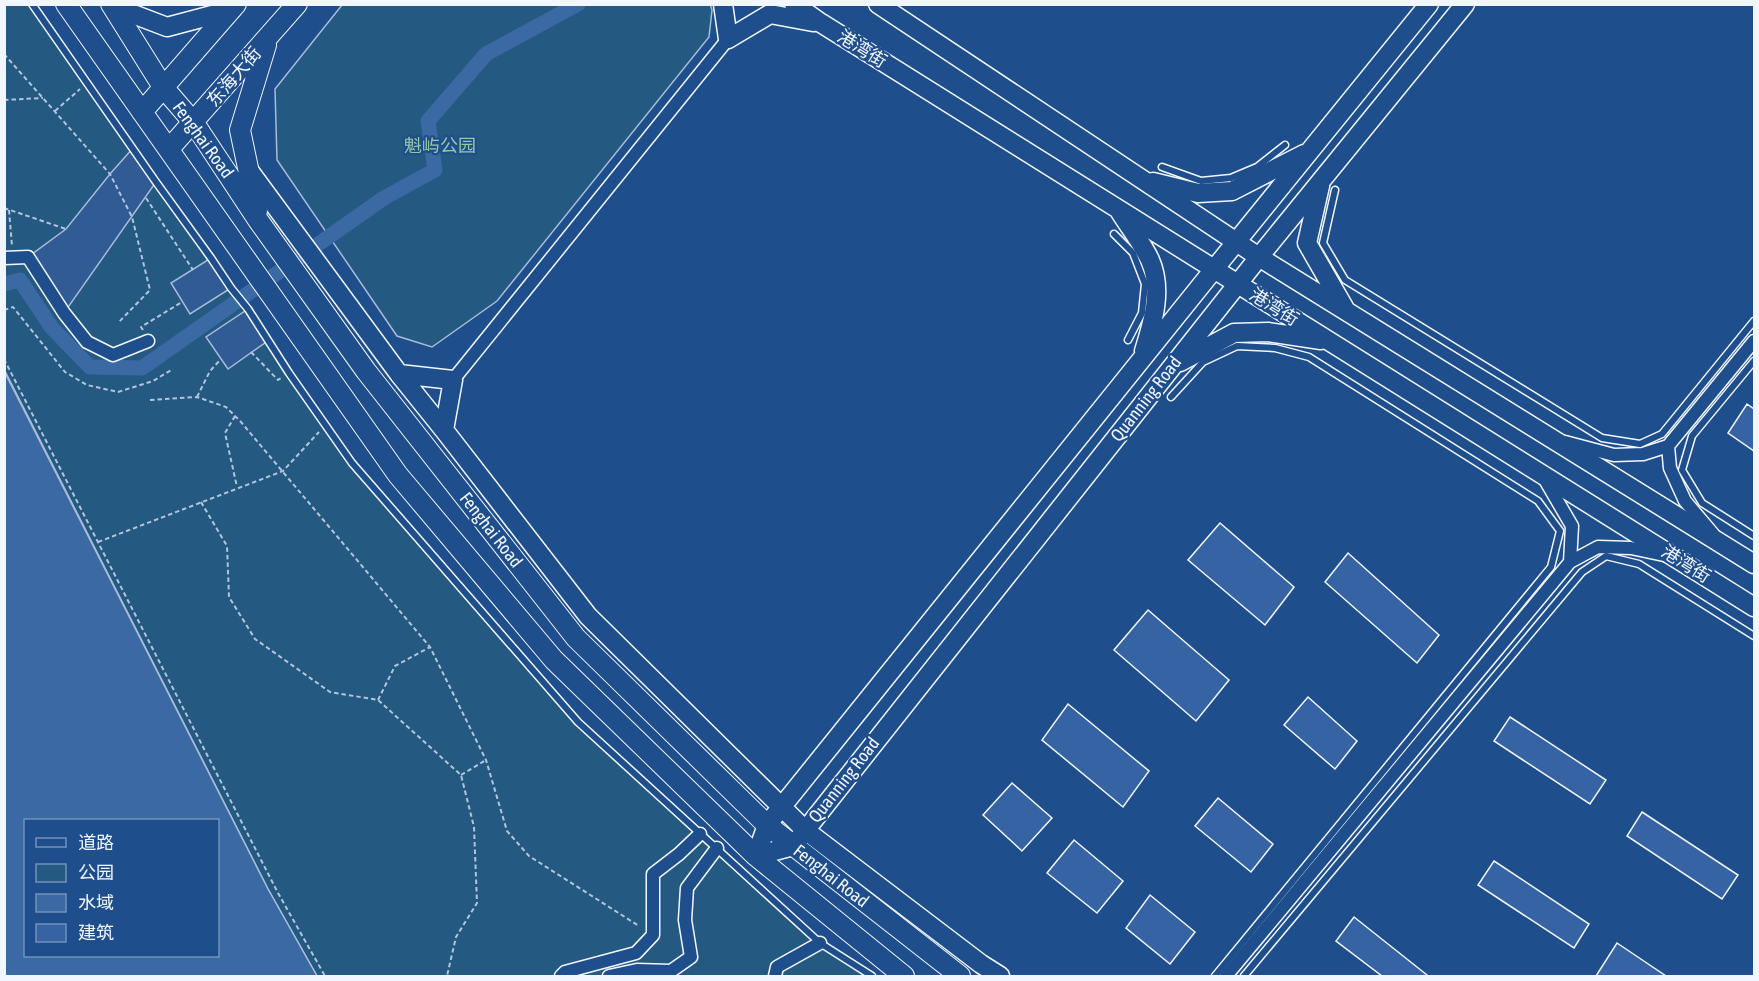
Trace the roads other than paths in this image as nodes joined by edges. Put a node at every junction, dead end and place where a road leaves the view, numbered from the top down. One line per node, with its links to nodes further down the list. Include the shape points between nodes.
1 (32, 4): 58 (lane, via 352,463 578,722)
2 (66, 4): 16 (main road, Fenghai Road)
3 (297, 4): 13 (main road, 东海大街)
4 (723, 4): 14 (street)
5 (794, 4): 12 (street, 港湾街)
6 (878, 4): 23 (street, 港湾街)
7 (1429, 4): 20 (street, Quanning Road)
8 (1465, 4): 24 (street, Quanning Road)
9 (111, 5): 11 (street); 15 (main road, Fenghai Road)
10 (233, 7): 11 (street, via 167,27); 15 (main road)
11 (139, 11)
12 (820, 23): 14 (street, via 770,14); 25 (street, 港湾街)
13 (269, 38): 17 (main road, 东海大街); 22 (main road, via 240,130)
14 (728, 39): 43 (street)
15 (163, 87): 16 (main road); 17 (main road, Fenghai Road)
16 (142, 112): 19 (main road, Fenghai Road)
17 (194, 123): 19 (main road, 东海大街); 26 (main road, Fenghai Road)
18 (1285, 145): 21 (lane, via 1257,167 1231,178 1201,181)
19 (169, 149): 61 (main road, Fenghai Road, via 398,475 554,660)
20 (1311, 150): 23 (street, via 1232,191 1198,193); 28 (street, Quanning Road)
21 (1162, 167)
22 (248, 169): 26 (main road); 42 (street)
23 (1141, 178): 28 (street, 港湾街)
24 (1328, 186): 29 (street, Quanning Road); 33 (street, via 1307,243); 34 (lane, via 1323,243 1345,280 1602,438 1640,444 1662,434)
25 (1118, 208): 31 (street, 港湾街); 39 (street, via 1150,261 1156,286 1154,318)
26 (258, 220): 57 (main road, Fenghai Road, via 366,371 576,638)
27 (1114, 234): 35 (lane, via 1133,253 1145,284 1142,313)
28 (1236, 242): 29 (street, 港湾街); 31 (street, Quanning Road)
29 (1259, 257): 32 (street, Quanning Road); 33 (street, 港湾街)
30 (8, 258): 36 (street, via 28,257 87,342 113,355)
31 (1215, 268): 32 (street, 港湾街); 39 (street, Quanning Road)
32 (1237, 284): 38 (street, 港湾街); 41 (street, Quanning Road)
33 (1346, 310): 46 (street, 港湾街)
34 (1755, 321)
35 (1128, 340)
36 (148, 341)
37 (1755, 341): 47 (street)
38 (1329, 342): 41 (street, via 1268,332 1234,333); 48 (street, 港湾街)
39 (1141, 360): 56 (street, Quanning Road)
40 (1755, 362): 49 (lane, via 1692,436 1682,470 1702,503)
41 (1173, 366): 59 (street, Quanning Road)
42 (399, 374): 43 (street); 45 (street)
43 (453, 380): 45 (street)
44 (1171, 397): 70 (lane, via 1203,362 1237,345 1275,348 1309,357 1538,501 1560,531 1551,567)
45 (444, 430): 56 (street, via 588,616)
46 (1550, 438): 47 (street, via 1614,455 1643,454); 50 (street, 港湾街)
47 (1668, 446): 50 (street, via 1670,468 1685,501)
48 (1542, 474): 51 (street, 港湾街); 52 (street, via 1572,526)
49 (1755, 536)
50 (1722, 544): 53 (street, 港湾街)
51 (1677, 558): 52 (street, via 1631,548 1598,547); 54 (street, 港湾街)
52 (1570, 562): 71 (street)
53 (1755, 564)
54 (1755, 607)
55 (1755, 636): 72 (lane, via 1639,564 1606,556 1582,572)
56 (781, 807): 57 (street, Quanning Road); 59 (street)
57 (767, 825): 59 (main road, Fenghai Road); 61 (street, Quanning Road)
58 (700, 834): 60 (lane); 63 (street, via 653,873 653,935 636,953)
59 (799, 838): 61 (street); 68 (main road, Fenghai Road); 69 (street)
60 (717, 848): 62 (lane); 64 (street, via 687,888 691,957 671,971 637,970)
61 (756, 856): 67 (main road, Fenghai Road)
62 (820, 943): 65 (street, via 777,967); 66 (lane)
63 (561, 976)
64 (609, 976)
65 (775, 976)
66 (872, 976)
67 (904, 976)
68 (960, 976)
69 (1000, 976)
70 (1215, 976)
71 (1226, 976)
72 (1244, 976)

